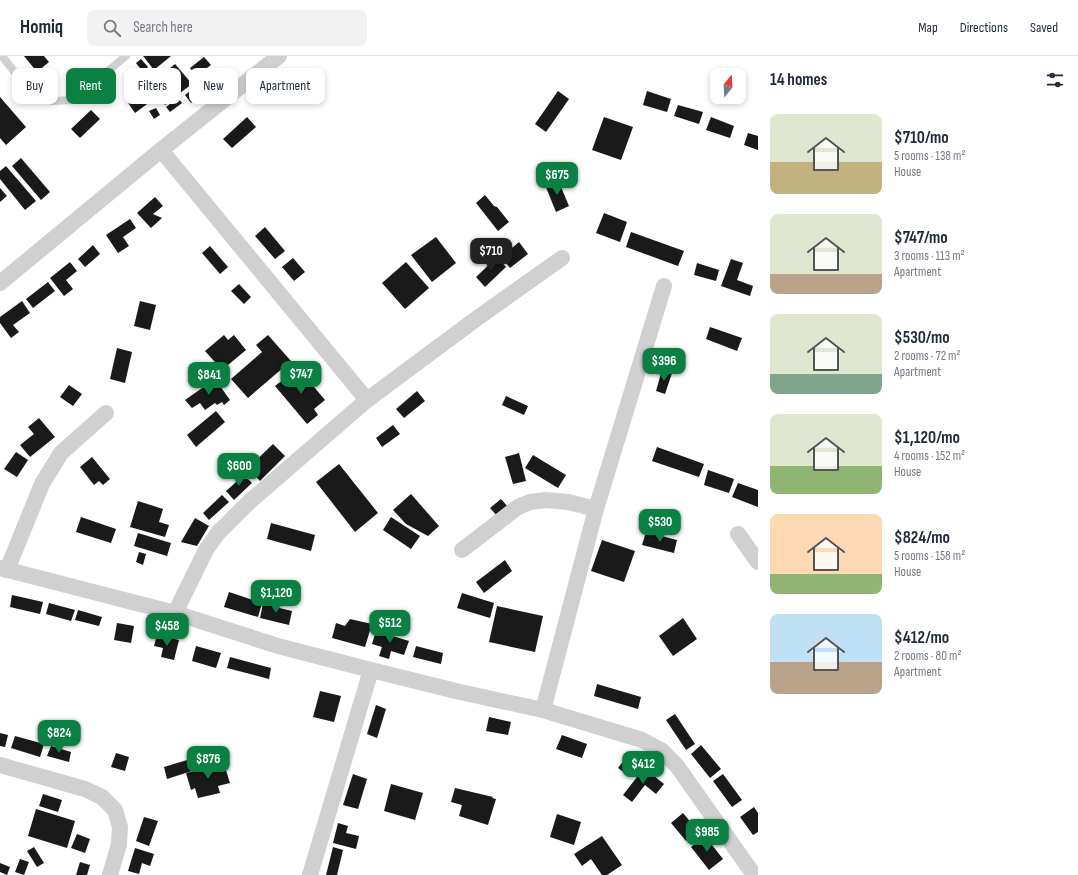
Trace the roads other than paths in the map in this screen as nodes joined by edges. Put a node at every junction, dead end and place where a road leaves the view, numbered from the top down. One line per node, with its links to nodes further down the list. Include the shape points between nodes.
1 (2, 56): 2 (lane, via 32,94 52,101 73,100)
2 (126, 56)
3 (279, 56): 4 (street)
4 (161, 150): 6 (street); 8 (street)
5 (562, 258): 8 (street)
6 (0, 283)
7 (664, 286): 10 (street)
8 (367, 400): 15 (street, via 218,533 206,550)
9 (106, 413): 14 (street, via 57,459 42,484)
10 (596, 509): 12 (street, via 568,502 530,502 518,507); 17 (street)
11 (738, 534): 13 (street)
12 (462, 550)
13 (758, 562)
14 (3, 569): 15 (street)
15 (175, 613): 16 (street, via 278,646)
16 (371, 670): 17 (street); 20 (street)
17 (543, 710): 21 (street, via 642,740 661,750 678,766)
18 (0, 765): 19 (street, via 85,789 102,797 115,810 120,827 119,844)
19 (110, 875)
20 (310, 875)
21 (754, 875)

